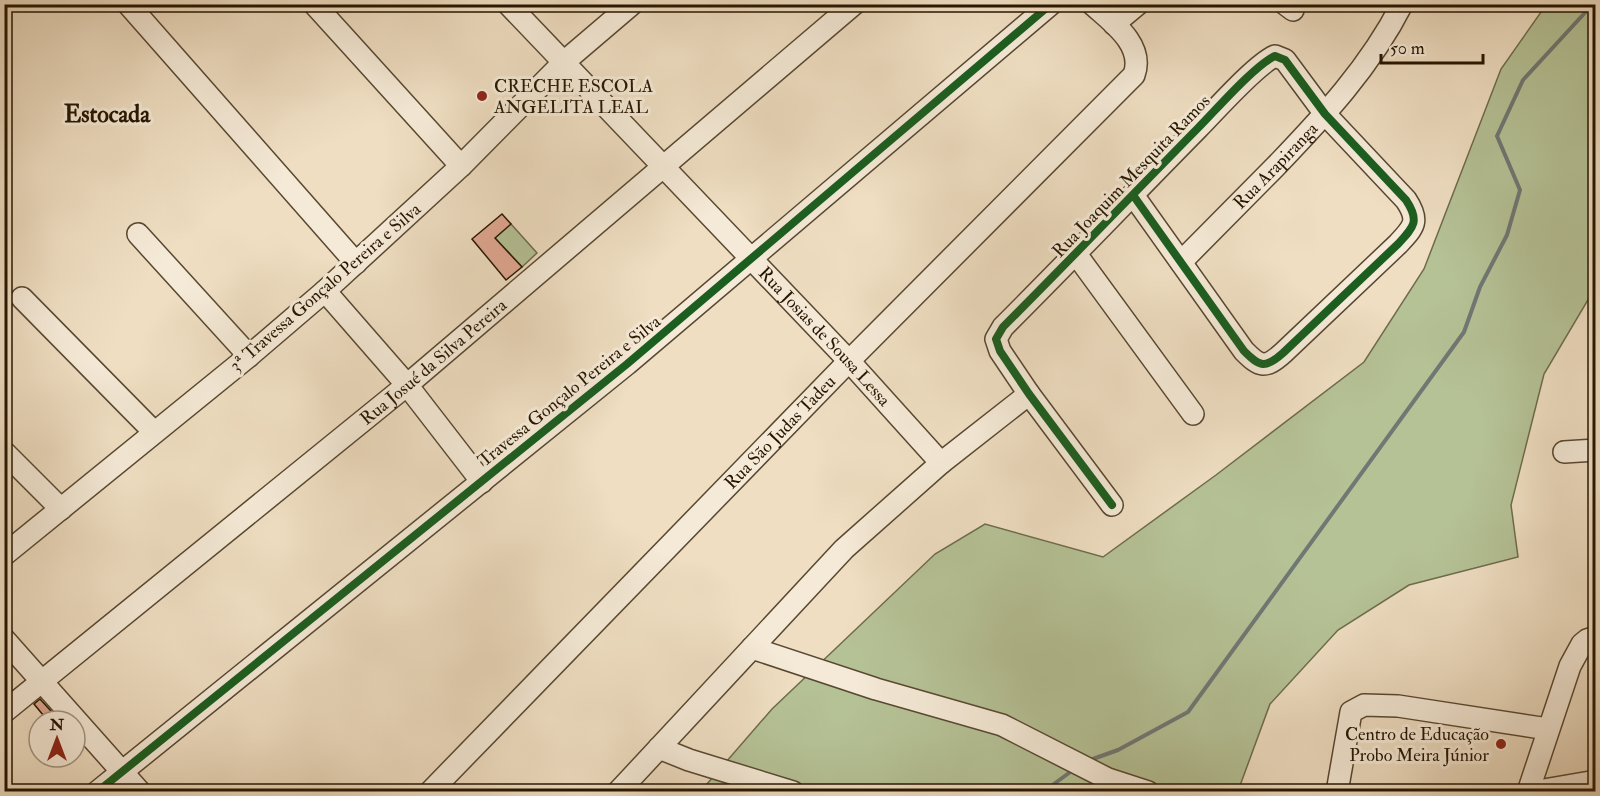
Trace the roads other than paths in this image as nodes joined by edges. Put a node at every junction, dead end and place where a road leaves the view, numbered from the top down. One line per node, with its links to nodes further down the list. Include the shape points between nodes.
1 (128, 4): 20 (street)
2 (314, 4): 13 (street)
3 (508, 4): 11 (street, Rua Josias de Sousa Lessa)
4 (632, 4): 11 (street, 3ª Travessa Gonçalo Pereira e Silva)
5 (854, 4): 14 (street, Rua Josué da Silva Pereira)
6 (1051, 4): 18 (street, Travessa Gonçalo Pereira e Silva)
7 (1092, 4): 10 (street)
8 (1138, 4): 10 (street)
9 (1402, 4): 12 (street, Rua Arapiranga, via 1378,45)
10 (1114, 24): 24 (street, Rua São Judas Tadeu, via 1135,50 1138,66 1134,75)
11 (564, 62): 13 (street, 3ª Travessa Gonçalo Pereira e Silva); 14 (street, Rua Josias de Sousa Lessa)
12 (1326, 114): 15 (street, Rua Joaquim Mesquita Ramos, via 1285,60 1275,56); 19 (street, Rua Arapiranga); 19 (street, via 1414,213 1412,229 1398,244 1283,354 1266,364 1257,363 1244,351)
13 (461, 166): 20 (street, 3ª Travessa Gonçalo Pereira e Silva)
14 (664, 167): 18 (street, Rua Josias de Sousa Lessa); 25 (street, Rua Josué da Silva Pereira)
15 (1133, 195): 17 (street, Rua Joaquim Mesquita Ramos); 19 (street)
16 (138, 234): 23 (street)
17 (1076, 254): 26 (street, Rua Joaquim Mesquita Ramos, via 1003,327 996,339); 27 (street)
18 (751, 259): 24 (street, Rua Josias de Sousa Lessa); 33 (street, Travessa Gonçalo Pereira e Silva)
19 (1181, 262)
20 (356, 263): 21 (street, 3ª Travessa Gonçalo Pereira e Silva)
21 (325, 291): 23 (street, 3ª Travessa Gonçalo Pereira e Silva); 25 (street)
22 (22, 297): 28 (street)
23 (249, 356): 28 (street, 3ª Travessa Gonçalo Pereira e Silva)
24 (849, 361): 32 (street, Rua Josias de Sousa Lessa); 49 (street, Rua São Judas Tadeu)
25 (407, 385): 33 (street); 40 (street, Rua Josué da Silva Pereira)
26 (1029, 394): 32 (street); 34 (street)
27 (1193, 414)
28 (154, 432): 35 (street, 3ª Travessa Gonçalo Pereira e Silva)
29 (1596, 450): 31 (street)
30 (4, 452): 35 (street)
31 (1564, 452)
32 (940, 463): 39 (street, via 844,549)
33 (482, 482): 44 (street, Travessa Gonçalo Pereira e Silva)
34 (1112, 505)
35 (61, 509): 36 (street, 3ª Travessa Gonçalo Pereira e Silva)
36 (4, 555)
37 (4, 639): 40 (street)
38 (1589, 641): 42 (street, via 1570,666)
39 (752, 648): 43 (street); 46 (street, via 1002,725)
40 (43, 682): 41 (street, Rua Josué da Silva Pereira); 44 (street)
41 (4, 712)
42 (1548, 729): 53 (street, via 1398,706 1364,705 1351,712); 54 (street)
43 (659, 748): 50 (street); 51 (street)
44 (122, 772): 47 (street, Travessa Gonçalo Pereira e Silva); 48 (street)
45 (1596, 781): 54 (street)
46 (1106, 785): 52 (street)
47 (97, 792)
48 (140, 792)
49 (430, 792)
50 (618, 792)
51 (793, 792)
52 (1148, 792)
53 (1337, 792)
54 (1530, 792)

